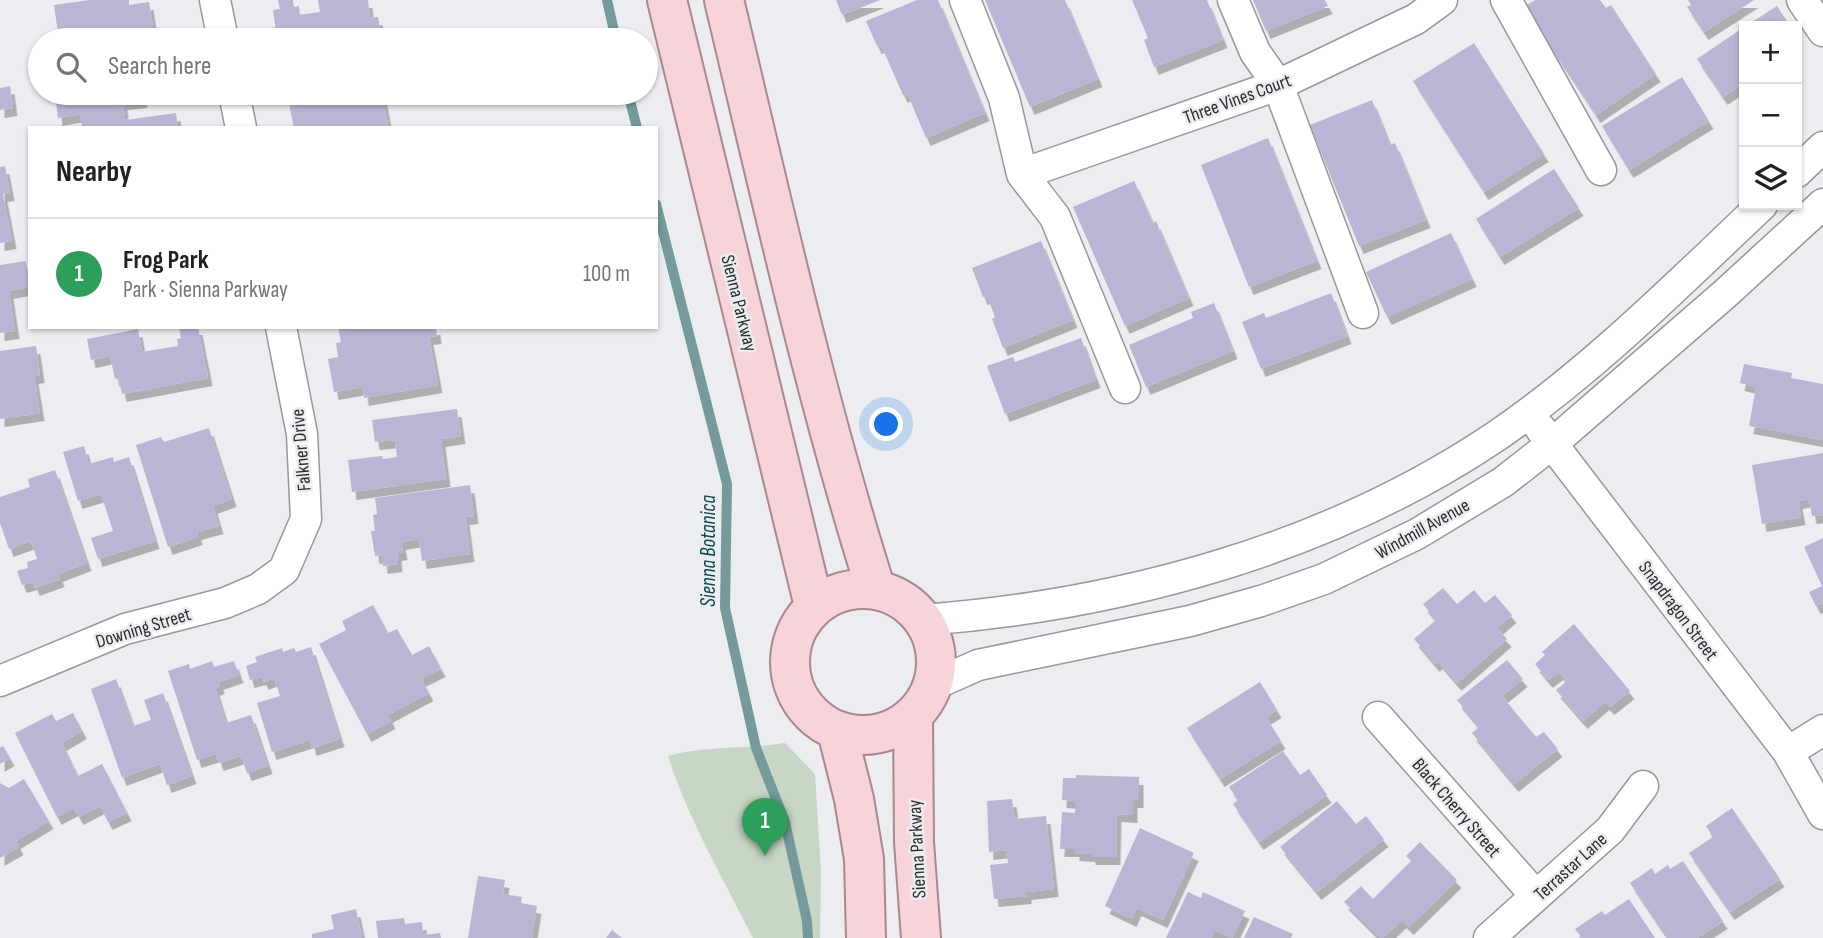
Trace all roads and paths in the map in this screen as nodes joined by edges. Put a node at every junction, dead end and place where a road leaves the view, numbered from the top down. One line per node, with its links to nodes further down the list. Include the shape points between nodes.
1 (215, 0): 9 (street)
2 (667, 0): 27 (main road, Sienna Parkway)
3 (724, 0): 26 (main road, via 849,506)
4 (965, 0): 17 (street, via 1004,98)
5 (1233, 0): 11 (street, via 1255,52)
6 (1442, 0): 11 (street, Three Vines Court, via 1416,19)
7 (1506, 0): 16 (street)
8 (1802, 0): 10 (street)
9 (221, 28)
10 (1823, 31)
11 (1278, 85): 17 (street, Three Vines Court); 20 (street)
12 (236, 105): 13 (street)
13 (241, 126)
14 (1823, 147): 15 (street)
15 (1802, 167)
16 (1601, 170)
17 (1022, 174): 22 (street, via 1055,218)
18 (1823, 204): 24 (street, Windmill Avenue)
19 (1757, 210): 23 (street, via 1596,358)
20 (1363, 313)
21 (281, 329): 25 (street, Falkner Drive, via 302,434 306,519)
22 (1125, 388)
23 (1527, 412): 24 (street, Snapdragon Street); 28 (street, via 1441,471 1378,505 1243,559 1024,610)
24 (1553, 443): 30 (street, Windmill Avenue, via 1503,482 1438,521 1324,579 1190,621 978,666); 35 (street, Snapdragon Street)
25 (284, 570): 29 (street, Downing Street, via 258,589 225,603 125,629)
26 (876, 590): 27 (main road, via 843,593); 28 (main road, via 908,605)
27 (814, 606): 33 (main road, via 794,638 793,682 803,703)
28 (923, 620): 30 (main road, via 936,652)
29 (2, 672)
30 (933, 685): 31 (main road)
31 (913, 717): 33 (main road, via 887,732 862,735); 40 (main road, Sienna Parkway, via 914,842)
32 (1378, 717): 38 (street, Black Cherry Street)
33 (837, 730): 39 (main road, via 864,859)
34 (1823, 730): 35 (street)
35 (1788, 752): 37 (street, Snapdragon Street)
36 (1643, 786): 38 (street, Terrastar Lane, via 1610,831)
37 (1823, 814)
38 (1536, 896): 41 (street, Terrastar Lane)
39 (866, 938)
40 (921, 938)
41 (1489, 938)

